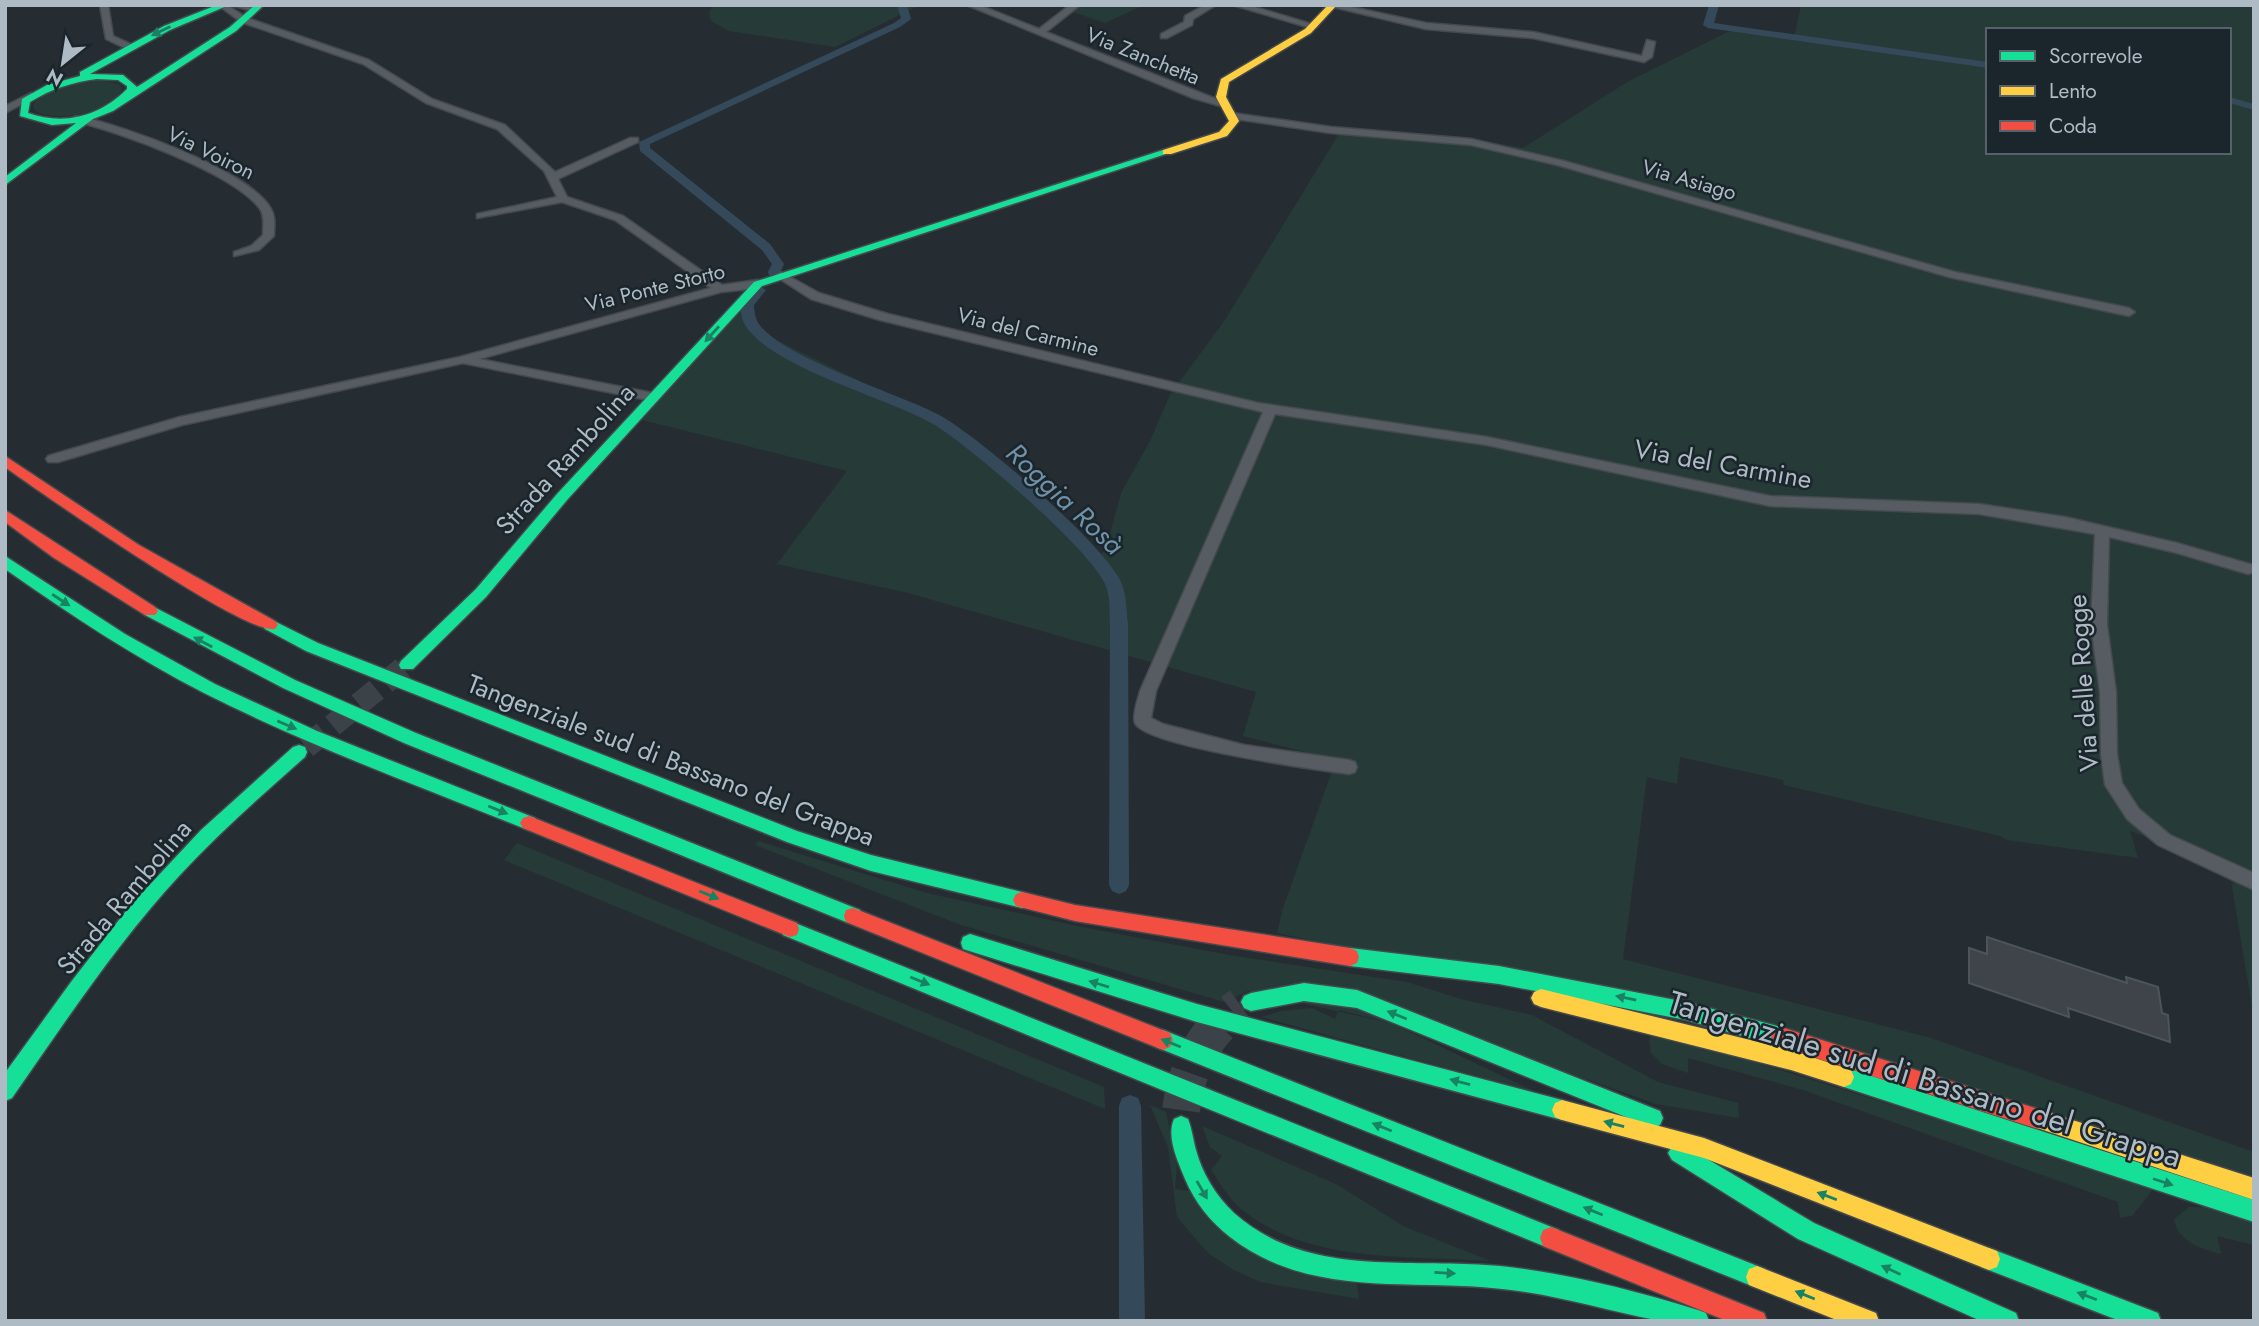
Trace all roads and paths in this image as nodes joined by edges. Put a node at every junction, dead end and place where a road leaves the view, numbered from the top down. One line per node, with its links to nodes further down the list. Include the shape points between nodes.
1 (104, 5): 13 (street, via 109,37)
2 (971, 5): 10 (street, Via Zanchetta)
3 (1076, 5): 10 (street)
4 (1212, 5): 11 (street)
5 (1237, 5): 9 (street)
6 (228, 6): 8 (street); 8 (street); 13 (main road, one-way to 13)
7 (1333, 6): 9 (main road); 12 (street, via 1426,26 1533,35 1644,58)
8 (253, 11): 18 (main road); 27 (street, via 366,62 419,97 501,127)
9 (1314, 26): 15 (main road, via 1228,77)
10 (1040, 33): 17 (street, Via Zanchetta)
11 (1164, 37)
12 (1650, 41)
13 (130, 47): 14 (main road)
14 (68, 80): 16 (main road); 18 (main road, via 120,77 132,85)
15 (1221, 86): 17 (street); 20 (main road)
16 (34, 95): 19 (street); 21 (main road, via 22,108 23,114)
17 (1196, 96): 20 (street, Via Zanchetta)
18 (125, 99): 23 (main road); 24 (street, via 112,118)
19 (5, 110)
20 (1228, 110): 32 (main road, Via Ponte Storto, via 1231,126 1210,140); 35 (street, Via Asiago, via 1331,130 1471,142 1953,275)
21 (34, 119): 22 (street); 23 (main road); 26 (main road, via 48,125 49,134)
22 (5, 120)
23 (87, 121): 24 (street, Via Voiron); 26 (main road)
24 (116, 128): 31 (street, Via Voiron, via 213,171 256,197 266,210 268,236 255,248)
25 (634, 140): 27 (street)
26 (32, 163): 28 (main road)
27 (553, 177): 29 (street)
28 (5, 182)
29 (563, 199): 30 (street); 34 (street, via 619,218)
30 (481, 216)
31 (238, 254)
32 (781, 275): 33 (main road, Via Ponte Storto); 38 (street, Via del Carmine, via 815,296 884,317)
33 (758, 284): 34 (street, Via Ponte Storto); 37 (main road, Strada Rambolina, one-way to 37)
34 (720, 289): 36 (street, Via Ponte Storto)
35 (2129, 312)
36 (462, 360): 37 (street); 39 (street, Via Ponte Storto, via 180,421)
37 (653, 397): 45 (main road, Strada Rambolina, via 481,593)
38 (1271, 409): 42 (street, Via del Carmine, via 1487,441 1770,501 1979,509); 48 (street, via 1148,691 1142,721 1159,730 1244,752)
39 (53, 459)
40 (5, 460): 52 (main road, Tangenziale sud di Bassano del Grappa, via 95,526 199,589 312,647 793,838 871,863 1074,913)
41 (5, 514): 46 (main road, one-way to 41, via 111,589)
42 (2102, 529): 44 (street, Via del Carmine); 49 (street, Via delle Rogge, via 2098,625 2114,785 2133,814 2164,840)
43 (5, 561): 61 (main road, one-way to 61, via 149,654 274,719)
44 (2248, 569)
45 (407, 666)
46 (264, 673): 50 (main road, via 415,726); 62 (main road, one-way to 46, via 472,764)
47 (299, 752): 54 (main road, Strada Rambolina, via 225,818 157,889 92,968)
48 (1349, 768)
49 (2254, 882)
50 (926, 927)
51 (958, 939): 56 (main road, one-way to 51, via 1197,1013)
52 (1415, 967): 58 (main road, Tangenziale sud di Bassano del Grappa, one-way to 52, via 1752,1028 1590,990); 59 (main road, Tangenziale sud di Bassano del Grappa, one-way to 59, via 1791,1060)
53 (1251, 1002): 57 (main road, one-way to 53, via 1645,1114 1366,1002 1311,991)
54 (5, 1091)
55 (1181, 1126): 60 (main road, one-way to 60, via 1194,1175 1219,1214 1253,1245 1291,1262 1342,1271 1537,1282)
56 (1643, 1132): 57 (main road); 63 (main road, one-way to 56, via 1806,1231)
57 (1704, 1148): 64 (main road, one-way to 57)
58 (2254, 1189)
59 (2254, 1211)
60 (1699, 1321)
61 (1756, 1321)
62 (1868, 1321)
63 (2008, 1321)
64 (2150, 1321)

